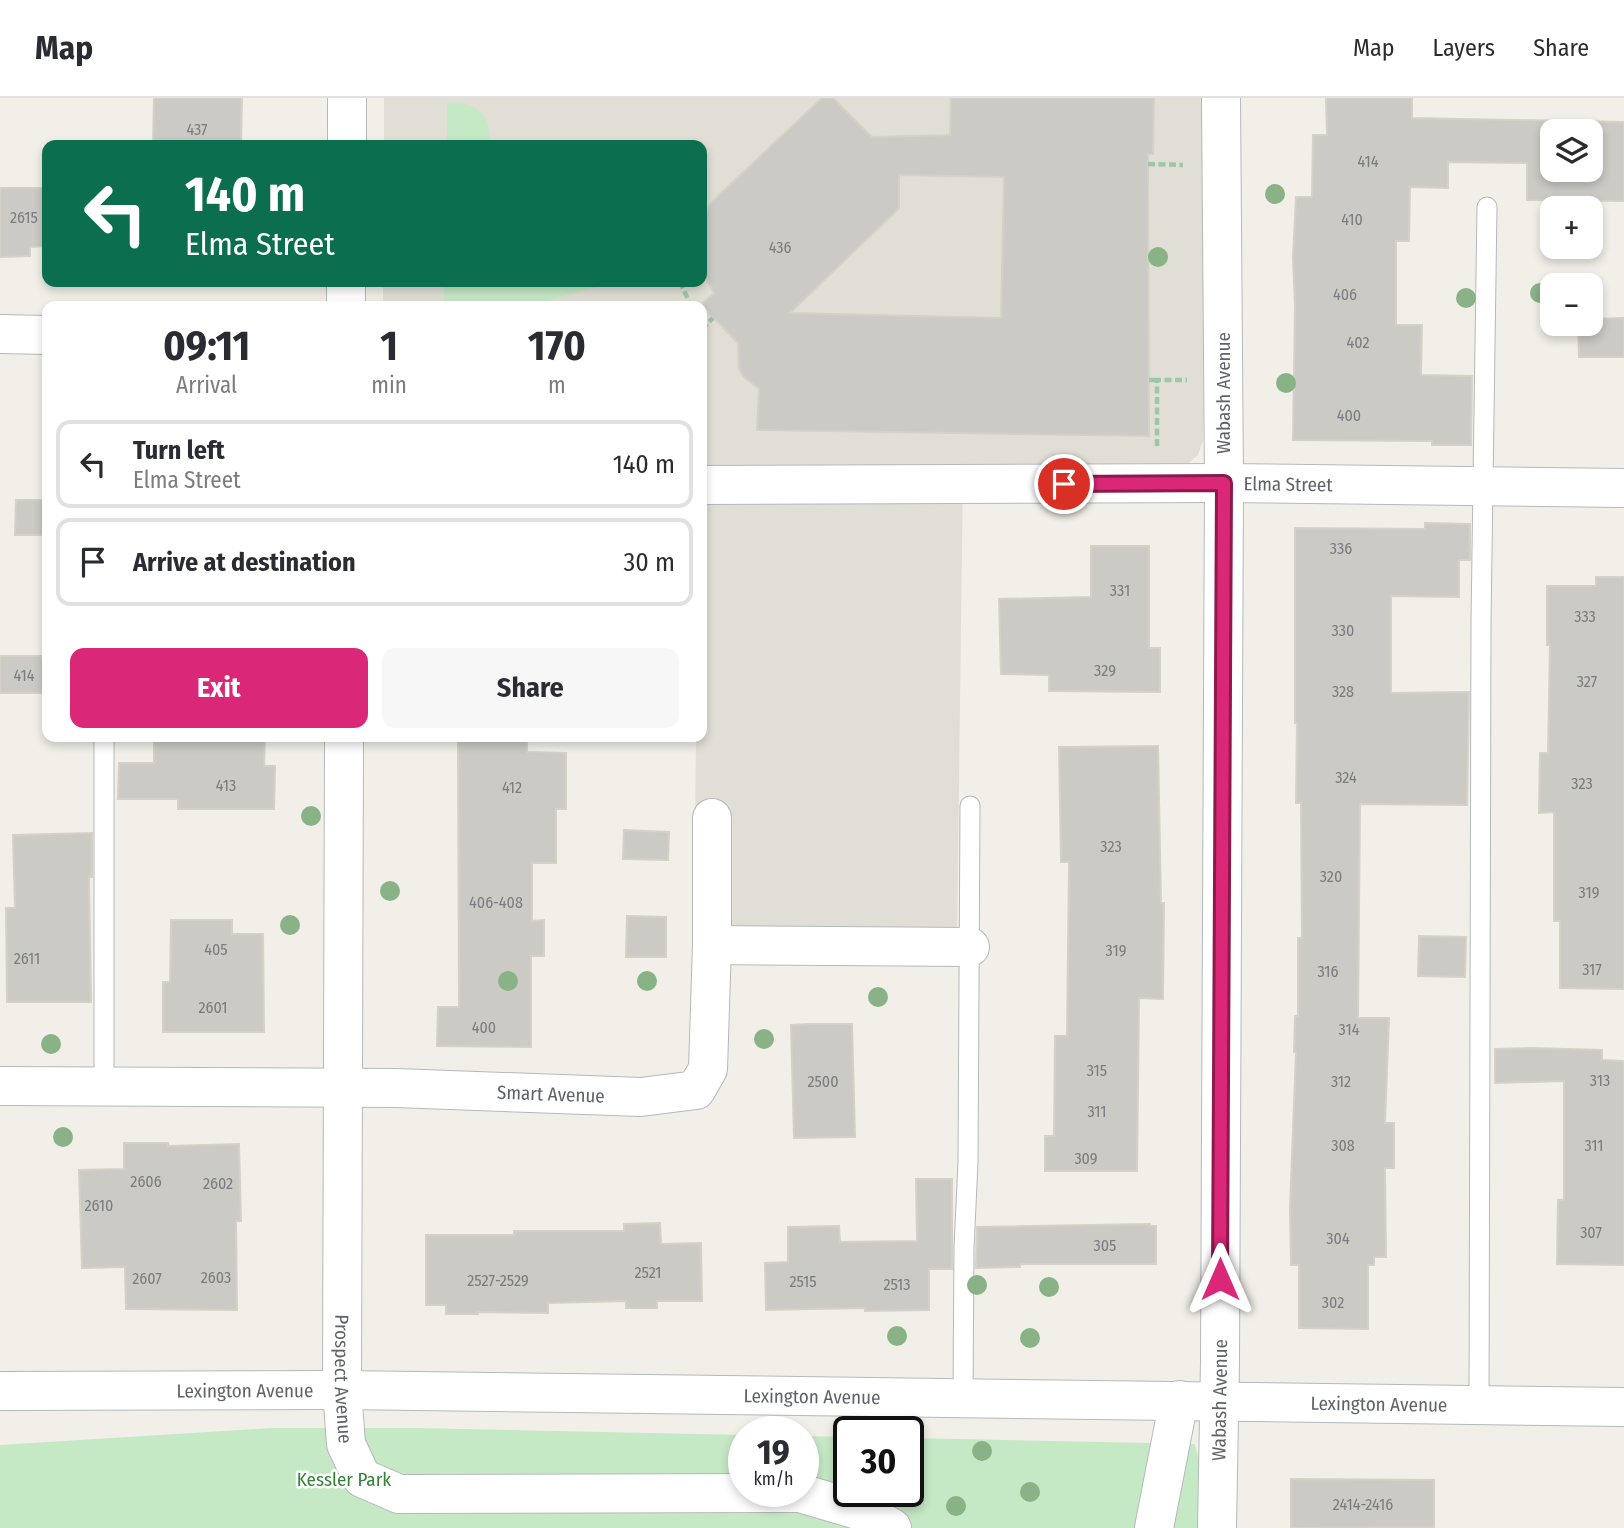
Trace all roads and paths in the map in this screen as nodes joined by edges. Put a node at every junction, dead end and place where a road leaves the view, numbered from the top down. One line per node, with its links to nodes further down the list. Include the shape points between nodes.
1 (347, 98): 3 (street)
2 (1221, 98): 15 (street, Wabash Avenue)
3 (347, 140)
4 (1148, 164): 5 (path)
5 (1194, 165)
6 (1488, 207): 17 (lane)
7 (713, 318): 8 (path)
8 (707, 323)
9 (0, 334): 10 (street)
10 (42, 335)
11 (1149, 380): 12 (path)
12 (1157, 380): 13 (path); 14 (path)
13 (1188, 380)
14 (1157, 443)
15 (1224, 483): 16 (street, Elma Street); 17 (street, Elma Street); 32 (street, Wabash Avenue)
16 (707, 485)
17 (1482, 486): 18 (street, Elma Street); 33 (lane)
18 (1624, 488)
19 (104, 742): 26 (lane)
20 (344, 742): 27 (street, Prospect Avenue)
21 (970, 806): 24 (lane)
22 (712, 818): 23 (street)
23 (712, 945): 24 (street); 27 (street, Smart Avenue, via 708,1069 696,1090 641,1097)
24 (970, 947): 30 (lane)
25 (0, 1086): 26 (street, Smart Avenue)
26 (104, 1086): 27 (street, Smart Avenue)
27 (345, 1088): 28 (street, Prospect Avenue)
28 (342, 1390): 29 (street, Lexington Avenue); 30 (street, Lexington Avenue); 35 (street, Prospect Avenue, via 346,1444 362,1478 399,1494 800,1493 861,1511)
29 (0, 1391)
30 (963, 1398): 31 (street, Lexington Avenue)
31 (1179, 1400): 32 (street, Lexington Avenue); 36 (street)
32 (1219, 1403): 33 (street, Lexington Avenue); 37 (street, Wabash Avenue)
33 (1479, 1406): 34 (street, Lexington Avenue)
34 (1624, 1408)
35 (892, 1528)
36 (1154, 1528)
37 (1217, 1528)

